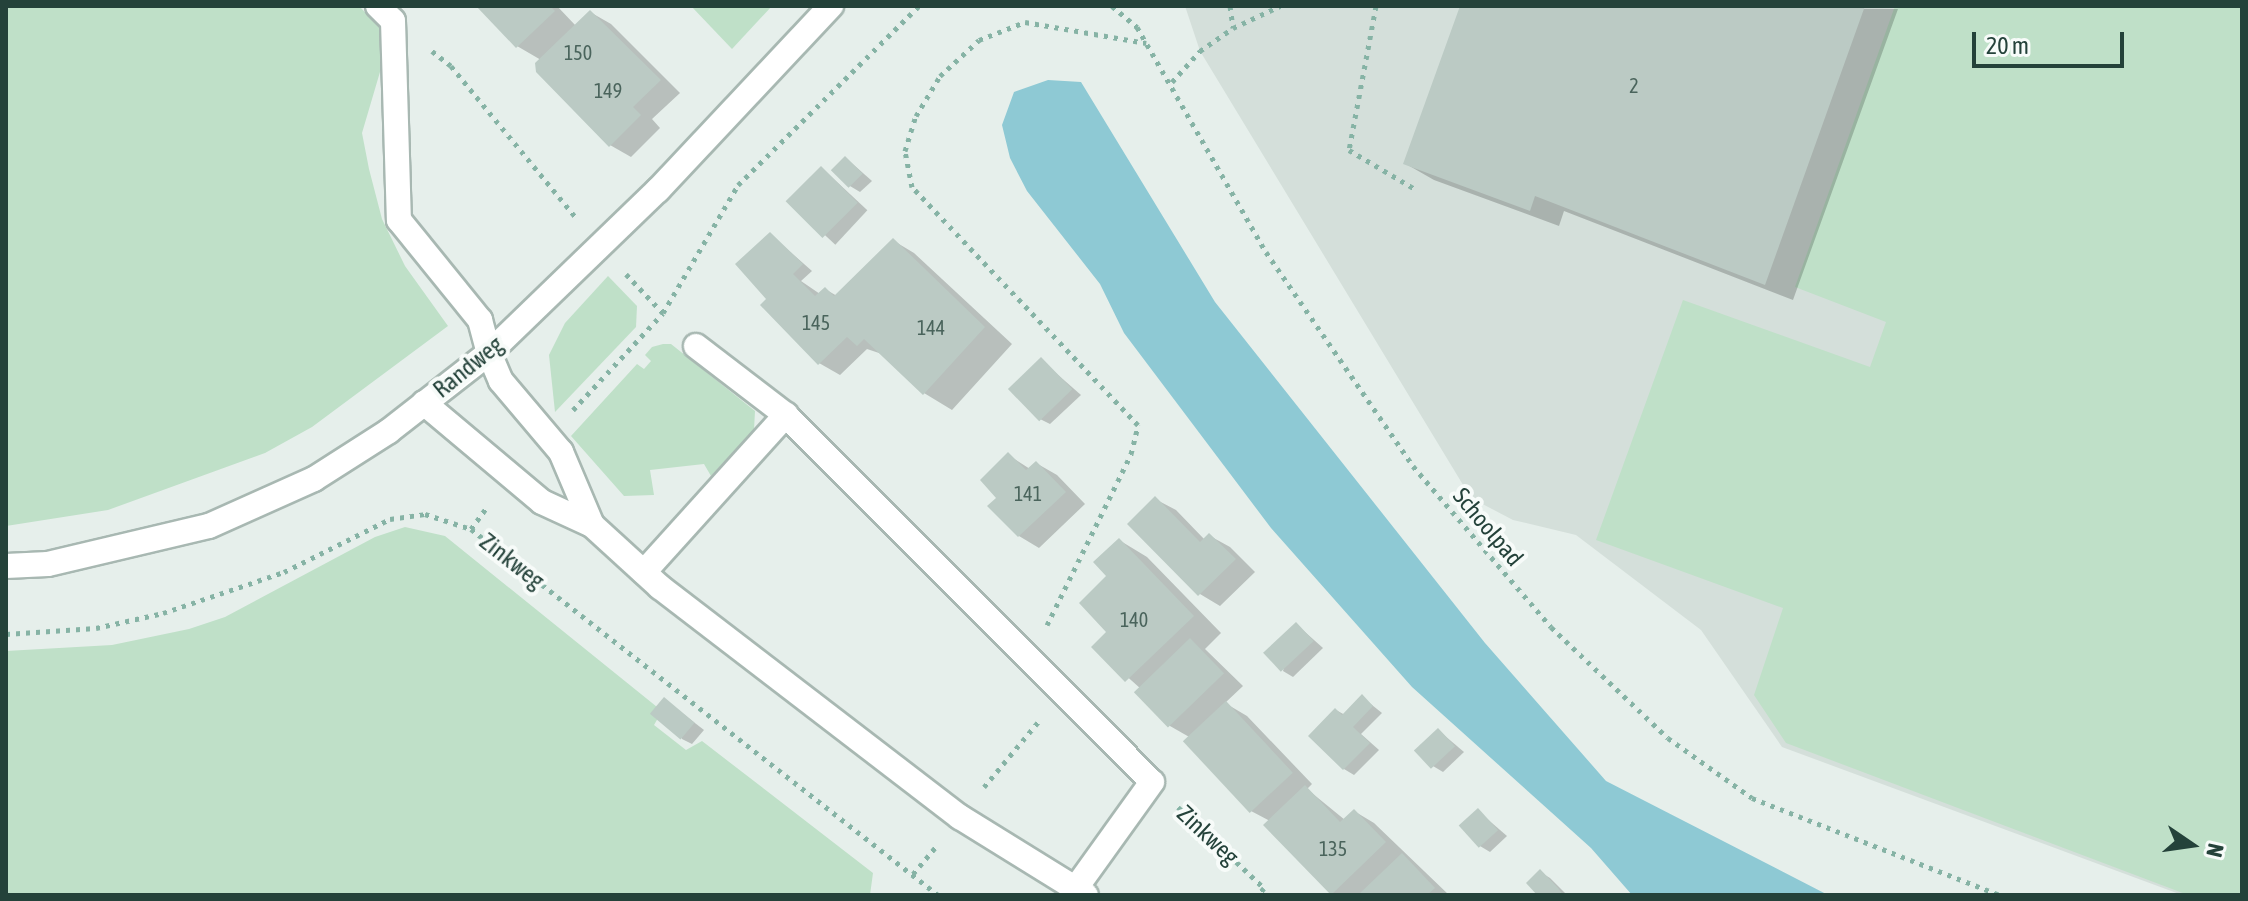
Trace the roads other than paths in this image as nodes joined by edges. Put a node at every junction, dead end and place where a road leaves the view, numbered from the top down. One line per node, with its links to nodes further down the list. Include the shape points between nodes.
1 (831, 6): 4 (street, Randweg, via 802,42)
2 (386, 14): 4 (street, via 399,220 480,320)
3 (696, 346): 6 (street)
4 (489, 353): 5 (street, Randweg); 7 (street, via 501,381 561,452)
5 (424, 403): 7 (street, via 542,502); 8 (street, Randweg, via 314,479 209,526 48,564)
6 (786, 415): 9 (street); 10 (street, via 1152,782)
7 (592, 525): 9 (street)
8 (6, 566)
9 (644, 572): 10 (street, via 960,817)
10 (1075, 893)

